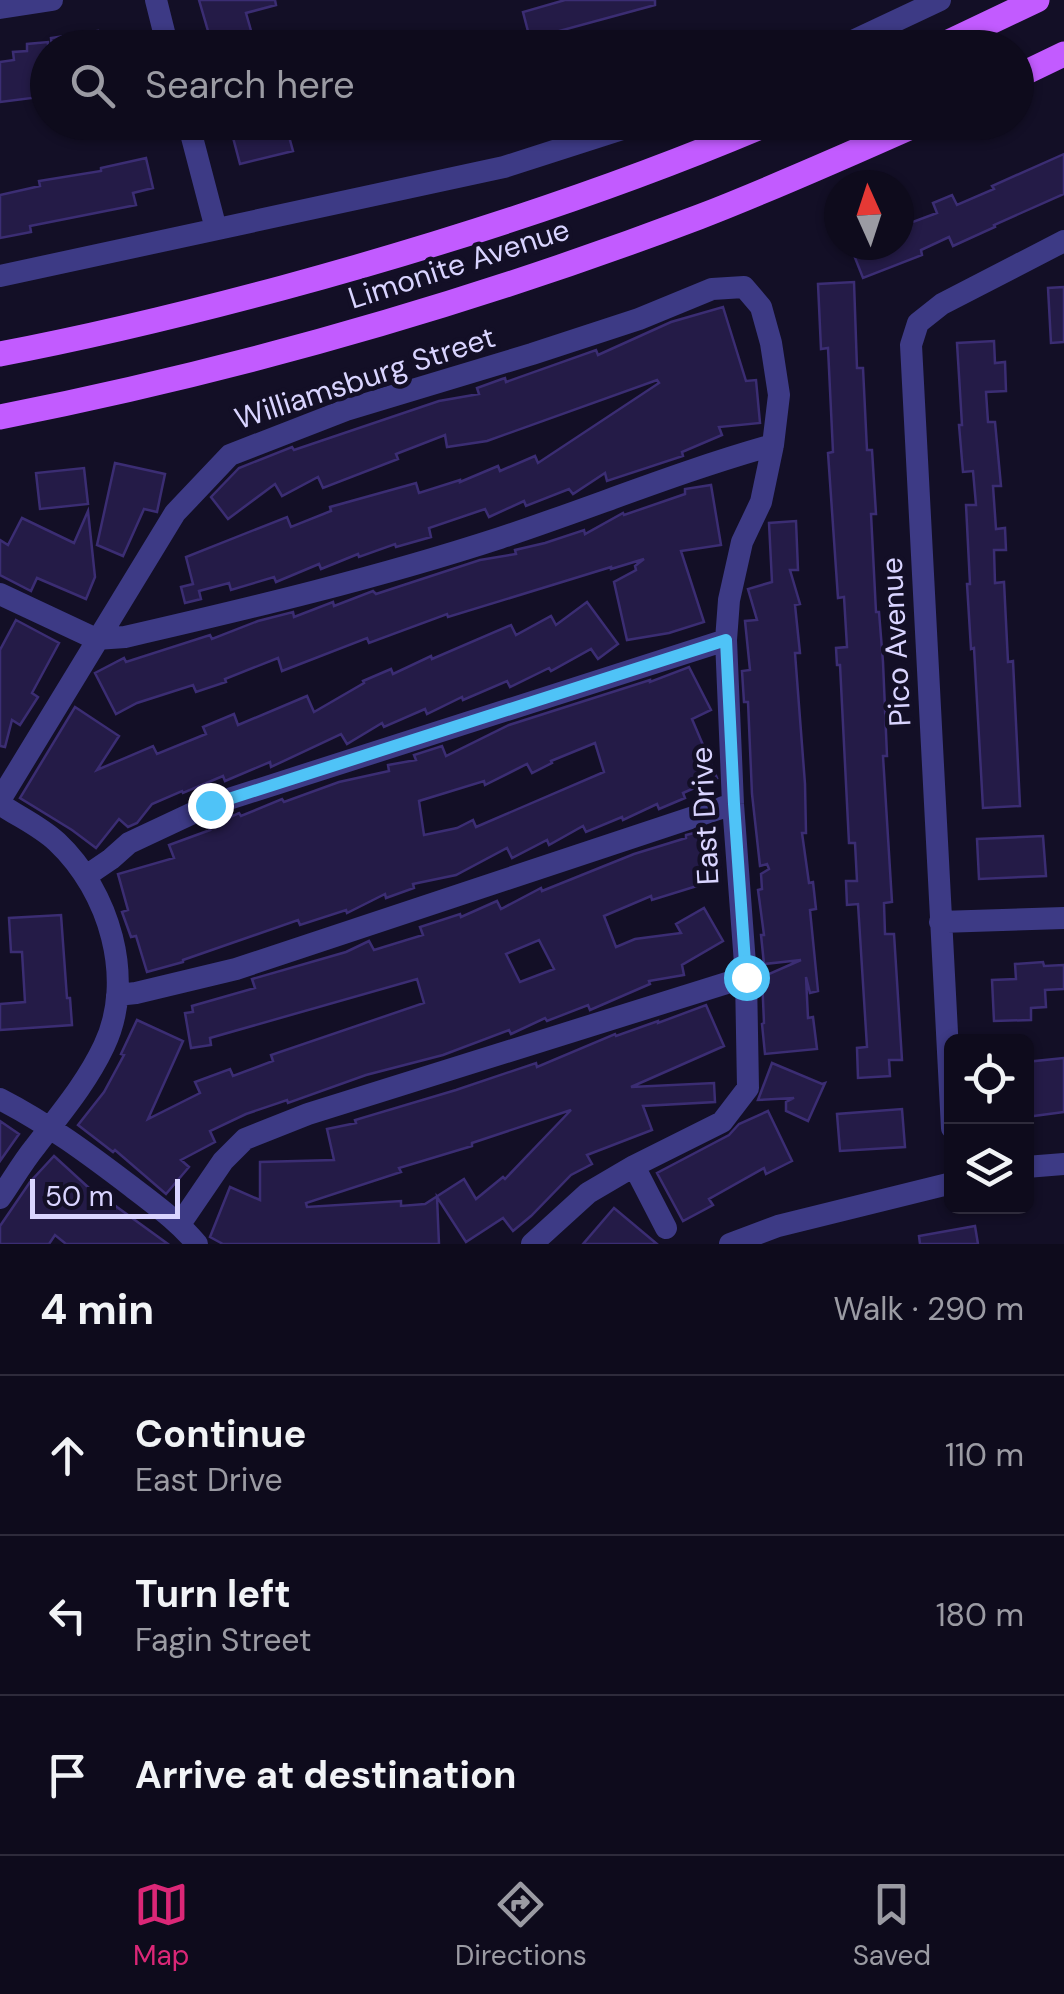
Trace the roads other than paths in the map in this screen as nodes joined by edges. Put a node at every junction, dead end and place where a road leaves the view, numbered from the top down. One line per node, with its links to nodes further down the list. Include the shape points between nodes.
1 (52, 0): 5 (street)
2 (156, 0): 6 (street)
3 (940, 0): 7 (street)
4 (1037, 0): 8 (main road)
5 (0, 8)
6 (164, 30)
7 (876, 30)
8 (974, 30)
9 (1064, 54): 10 (main road)
10 (1034, 69)
11 (193, 140): 15 (street)
12 (587, 140): 15 (street, via 504,166)
13 (727, 140): 19 (main road, Limonite Avenue, via 495,226 356,268)
14 (882, 140): 20 (main road, Limonite Avenue, via 699,217 390,322 211,371)
15 (216, 229): 17 (street)
16 (1064, 241): 29 (street, Pico Avenue, via 942,304 913,335)
17 (0, 276)
18 (744, 287): 21 (street, East Drive, via 761,306 771,344 779,395); 23 (street, Williamsburg Street, via 712,289 230,455 174,513)
19 (0, 354)
20 (0, 417)
21 (773, 445): 23 (street, via 500,538 300,596); 24 (street, East Drive, via 762,502 742,542)
22 (0, 594): 23 (street)
23 (96, 639): 25 (street, Williamsburg Street)
24 (726, 640): 26 (street, East Drive); 27 (street, via 210,805 129,843)
25 (0, 802): 27 (street, via 55,840)
26 (734, 804): 30 (street, East Drive); 31 (street, via 236,969)
27 (86, 876): 31 (street, via 107,916)
28 (1064, 918): 29 (street)
29 (940, 922): 33 (street, Pico Avenue)
30 (746, 977): 36 (street, East Drive, via 748,1088 722,1122); 40 (street, via 246,1139)
31 (117, 996): 34 (street, via 106,1043)
32 (0, 1100): 34 (street)
33 (952, 1124)
34 (50, 1128): 39 (street); 40 (street)
35 (1064, 1164): 37 (street)
36 (634, 1166): 41 (street); 43 (street, East Drive, via 588,1192)
37 (1034, 1166)
38 (944, 1185): 44 (street)
39 (0, 1198)
40 (180, 1224): 42 (street)
41 (666, 1228)
42 (197, 1244)
43 (532, 1244)
44 (730, 1244)

